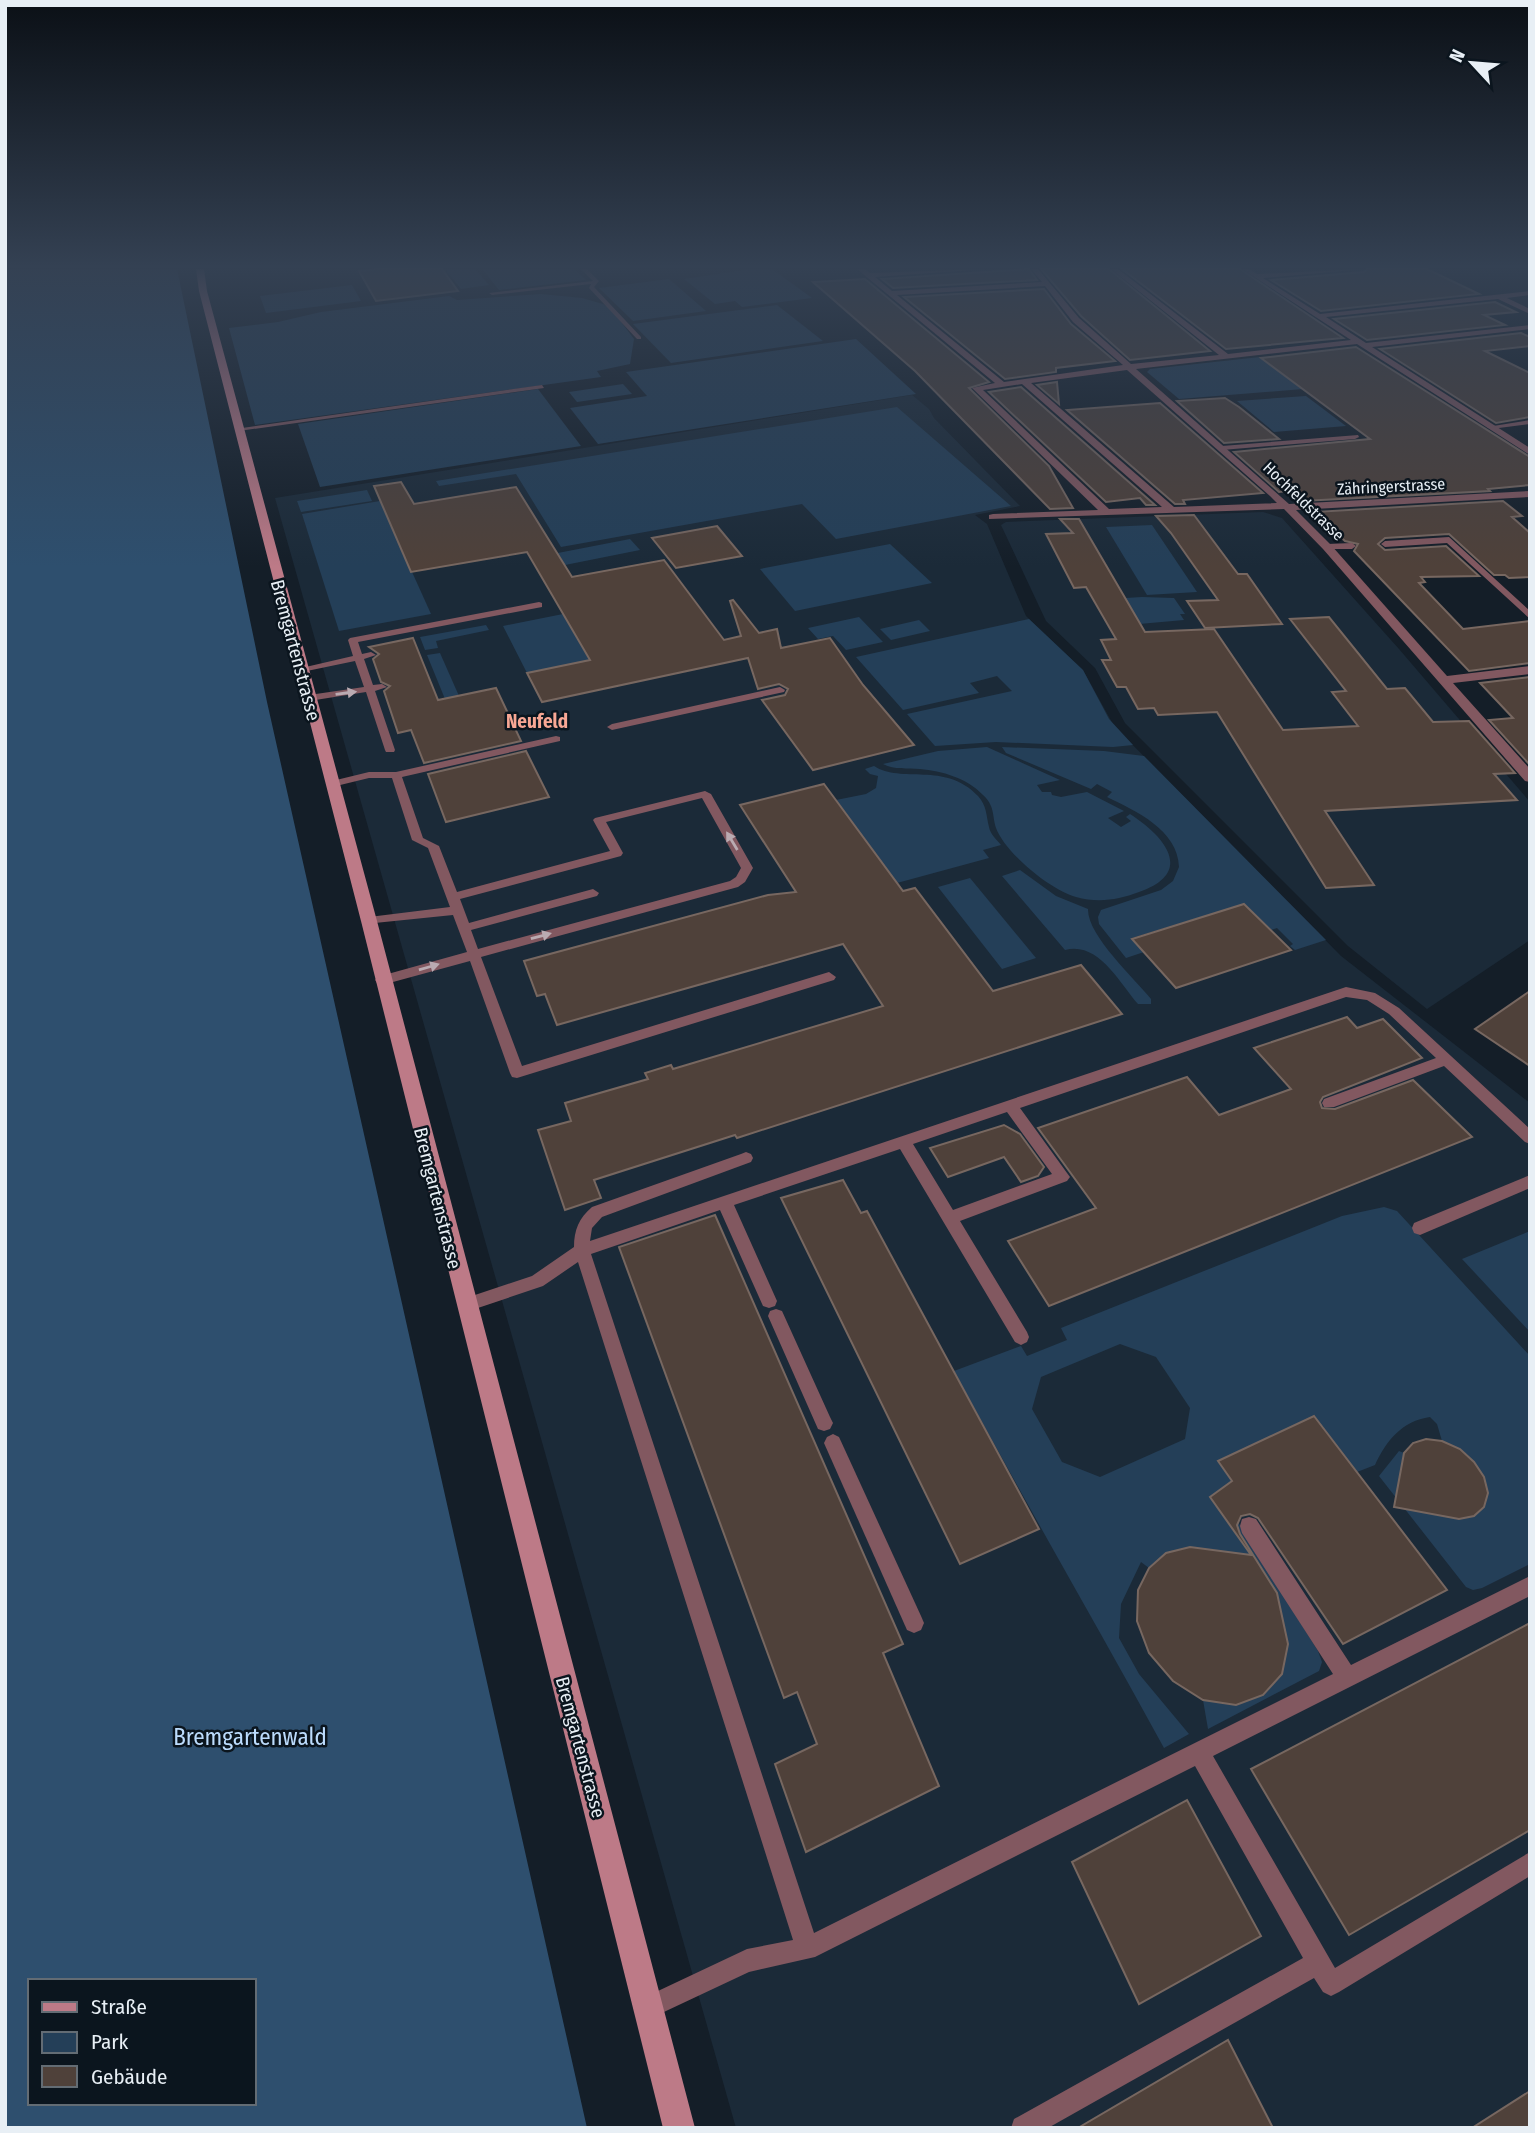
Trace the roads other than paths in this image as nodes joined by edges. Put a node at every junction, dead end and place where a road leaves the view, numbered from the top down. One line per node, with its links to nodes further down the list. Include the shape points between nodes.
1 (224, 369): 11 (main road, Bremgartenstrasse)
2 (983, 369): 7 (street)
3 (1117, 369): 6 (street)
4 (1130, 369): 13 (street, Hochfeldstrasse)
5 (1399, 369): 10 (street)
6 (1024, 381): 7 (street); 17 (street)
7 (1002, 384): 18 (street, via 976,387)
8 (542, 387): 11 (lane)
9 (1530, 422): 10 (lane)
10 (1491, 427): 14 (street)
11 (239, 429): 27 (main road, Bremgartenstrasse)
12 (1355, 437): 13 (lane)
13 (1222, 449): 16 (street, Hochfeldstrasse)
14 (1530, 452)
15 (1530, 494): 16 (street, Zähringerstrasse)
16 (1287, 507): 17 (street, Zähringerstrasse); 22 (street, Hochfeldstrasse)
17 (1170, 509): 18 (street, Zähringerstrasse)
18 (1106, 512): 19 (street, Zähringerstrasse)
19 (993, 517)
20 (1385, 544): 24 (lane, via 1449,541)
21 (1352, 546): 22 (lane)
22 (1327, 547): 29 (street, Hochfeldstrasse)
23 (540, 605): 26 (lane, via 353,640)
24 (1530, 617)
25 (371, 655): 26 (lane)
26 (359, 657): 27 (lane); 31 (lane)
27 (302, 669): 33 (main road, Bremgartenstrasse)
28 (1530, 670): 29 (street)
29 (1444, 680): 38 (street, Hochfeldstrasse)
30 (382, 687): 31 (lane)
31 (370, 689): 33 (lane, one-way to 31); 36 (lane)
32 (780, 690): 34 (lane)
33 (309, 698): 39 (main road, Bremgartenstrasse)
34 (612, 727)
35 (556, 739): 37 (lane)
36 (390, 750)
37 (396, 775): 39 (lane, via 369,775); 41 (lane, via 418,840 433,846)
38 (1530, 778)
39 (332, 784): 42 (main road, Bremgartenstrasse)
40 (593, 893): 43 (lane)
41 (456, 903): 42 (lane); 43 (lane); 44 (lane, one-way to 41, via 734,884 745,874 746,863 705,794 599,820 617,853)
42 (369, 921): 46 (main road, Bremgartenstrasse)
43 (465, 928): 44 (lane)
44 (475, 954): 45 (lane, via 517,1073); 46 (lane, one-way to 44)
45 (829, 977)
46 (382, 979): 58 (main road, Bremgartenstrasse)
47 (1447, 1060): 48 (lane); 49 (lane, via 1382,1002 1346,992); 50 (lane)
48 (1329, 1103)
49 (1010, 1105): 51 (lane); 55 (lane, via 1062,1177)
50 (1530, 1138)
51 (903, 1141): 54 (lane); 55 (lane)
52 (746, 1158): 57 (lane, via 597,1212 581,1232)
53 (1530, 1181): 56 (lane)
54 (724, 1201): 57 (lane); 60 (lane)
55 (950, 1218): 59 (lane)
56 (1420, 1228)
57 (582, 1250): 58 (lane, via 537,1281); 68 (lane)
58 (466, 1305): 70 (main road, Bremgartenstrasse)
59 (1021, 1337)
60 (824, 1423)
61 (833, 1443): 64 (lane)
62 (1249, 1526): 65 (lane)
63 (1530, 1586): 65 (lane)
64 (914, 1623)
65 (1348, 1678): 66 (lane)
66 (1199, 1754): 68 (lane); 69 (lane)
67 (1530, 1863): 69 (lane, via 1332,1984)
68 (807, 1949): 70 (lane, via 747,1961)
69 (1319, 1962): 72 (lane)
70 (649, 2007): 71 (main road, Bremgartenstrasse)
71 (679, 2128)
72 (1023, 2128)

